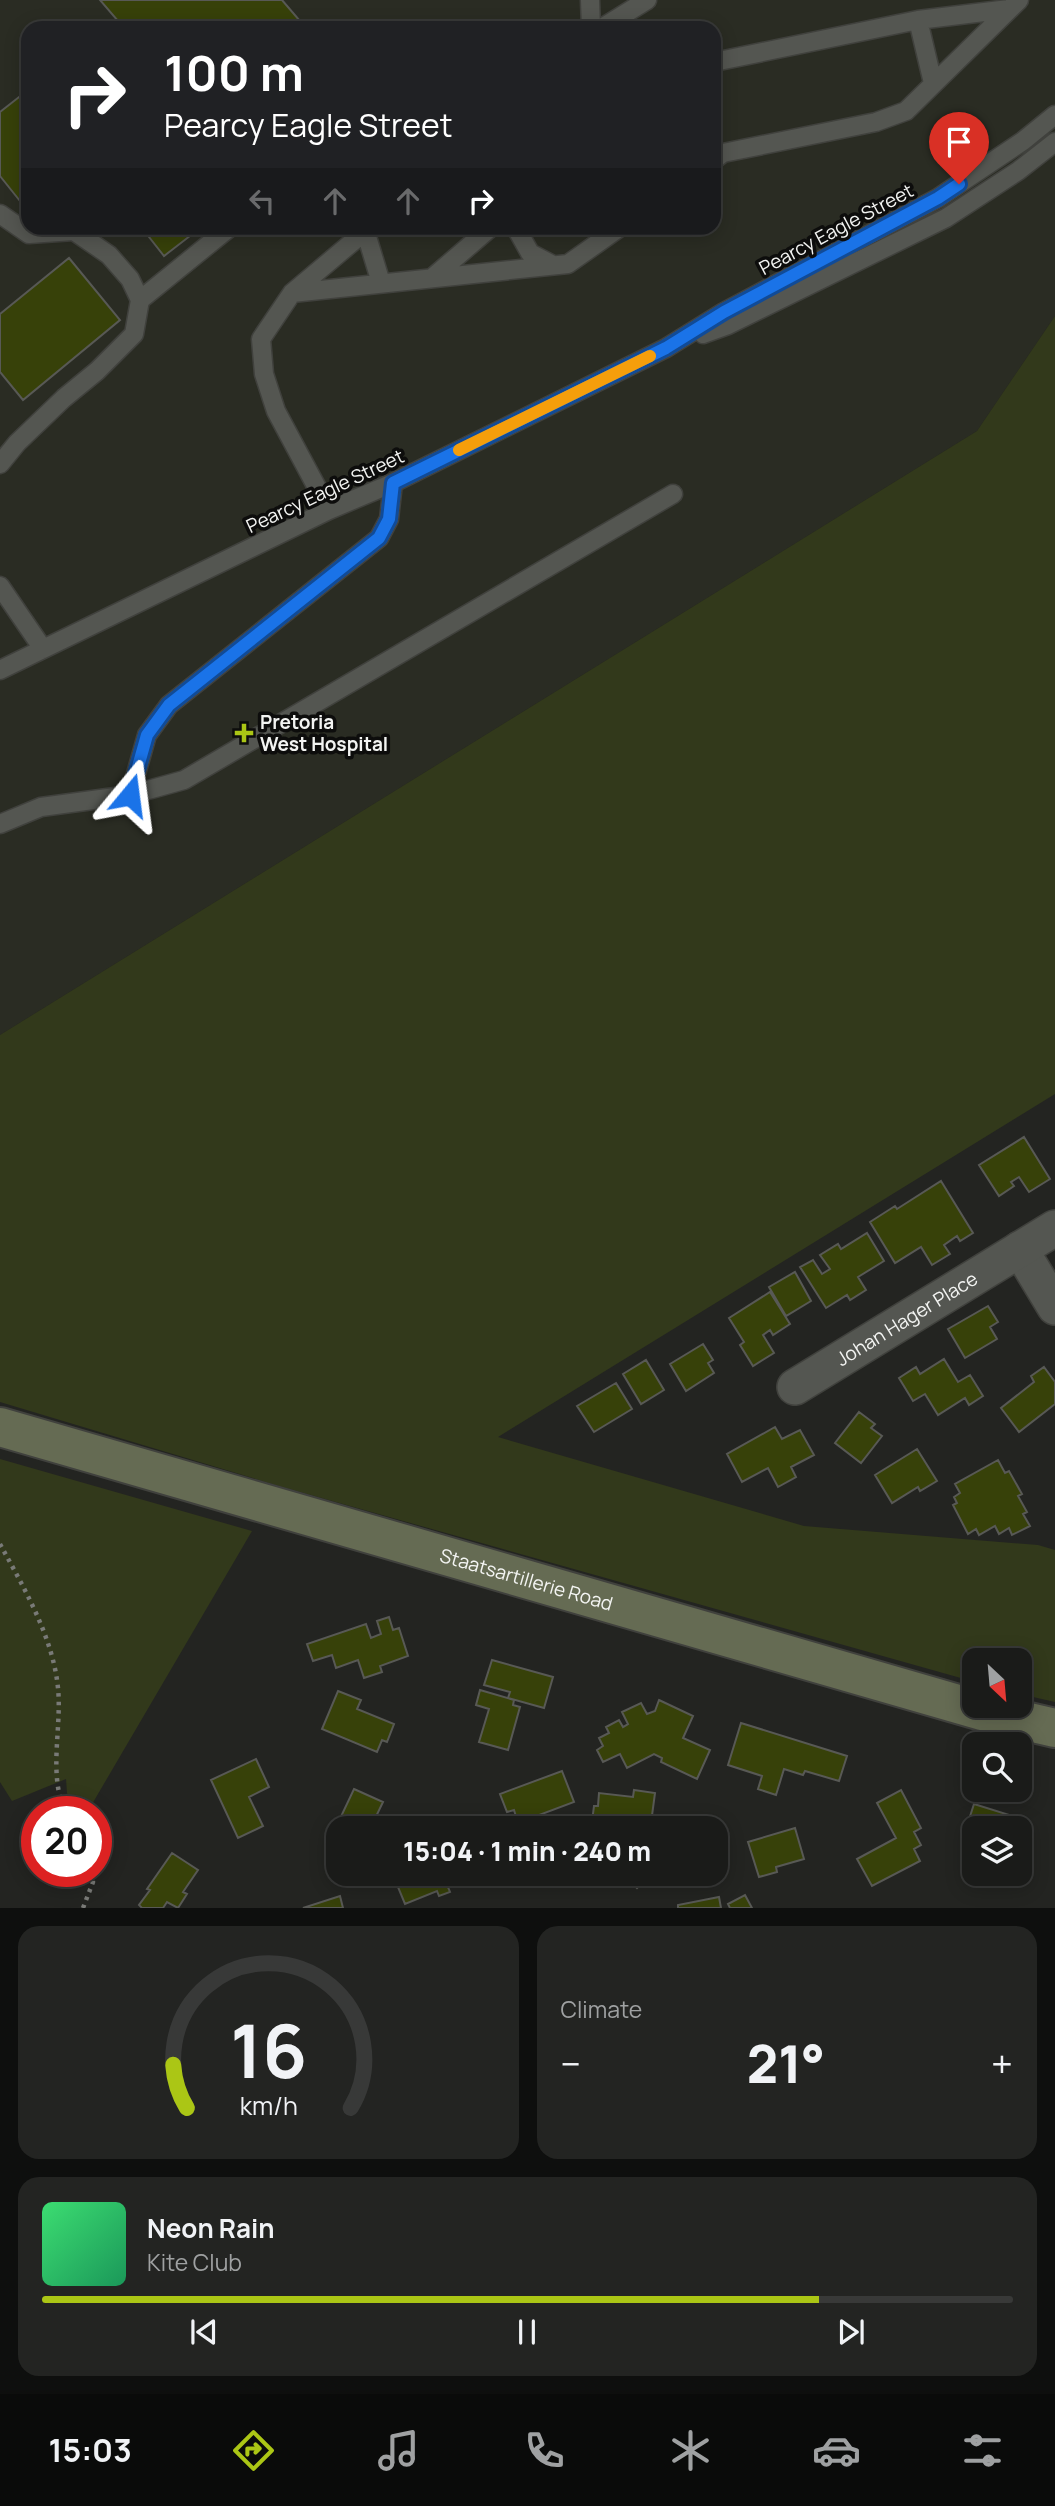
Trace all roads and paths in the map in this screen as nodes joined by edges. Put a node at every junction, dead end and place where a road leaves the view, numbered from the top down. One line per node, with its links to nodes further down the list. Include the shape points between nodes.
1 (590, 0): 5 (lane)
2 (647, 0): 6 (lane)
3 (1014, 5): 4 (lane); 8 (lane)
4 (918, 20): 7 (lane); 8 (lane)
5 (592, 21)
6 (613, 21)
7 (721, 61)
8 (933, 83): 11 (lane, via 906,111)
9 (1055, 115): 26 (lane, Pearcy Eagle Street, via 938,198 724,312)
10 (1055, 142): 26 (lane, Pearcy Eagle Street, via 946,218 728,325)
11 (721, 155)
12 (0, 214): 13 (lane)
13 (21, 228)
14 (80, 235): 25 (lane, via 109,255 130,279)
15 (220, 235): 25 (lane)
16 (360, 235): 24 (lane)
17 (369, 235): 23 (lane)
18 (482, 235): 22 (lane)
19 (520, 235): 21 (lane, via 530,253)
20 (609, 235): 21 (lane, via 568,264)
21 (553, 265): 22 (lane)
22 (432, 278): 23 (lane)
23 (382, 283): 24 (lane)
24 (292, 293): 30 (lane, via 261,339 264,374 276,411)
25 (140, 300): 27 (lane, via 134,334)
26 (666, 348): 28 (lane, Pearcy Eagle Street)
27 (0, 464)
28 (393, 483): 30 (lane, Pearcy Eagle Street); 34 (lane, via 389,519 379,538 169,705 147,735)
29 (673, 494): 34 (lane, via 184,780)
30 (329, 510): 32 (lane, Pearcy Eagle Street)
31 (0, 586): 32 (lane)
32 (43, 649): 33 (lane, Pearcy Eagle Street)
33 (0, 670)
34 (130, 795): 35 (lane, via 41,807)
35 (0, 824)
36 (1055, 1228): 37 (street, Johan Hager Place)
37 (1020, 1249): 38 (street); 39 (street, Johan Hager Place)
38 (1055, 1307)
39 (794, 1387)
40 (0, 1427): 42 (street, Staatsartillerie Road, via 956,1704)
41 (0, 1544): 43 (path, via 51,1652 58,1692)
42 (1055, 1728)
43 (60, 1796)
44 (91, 1887): 45 (path)
45 (83, 1908)

